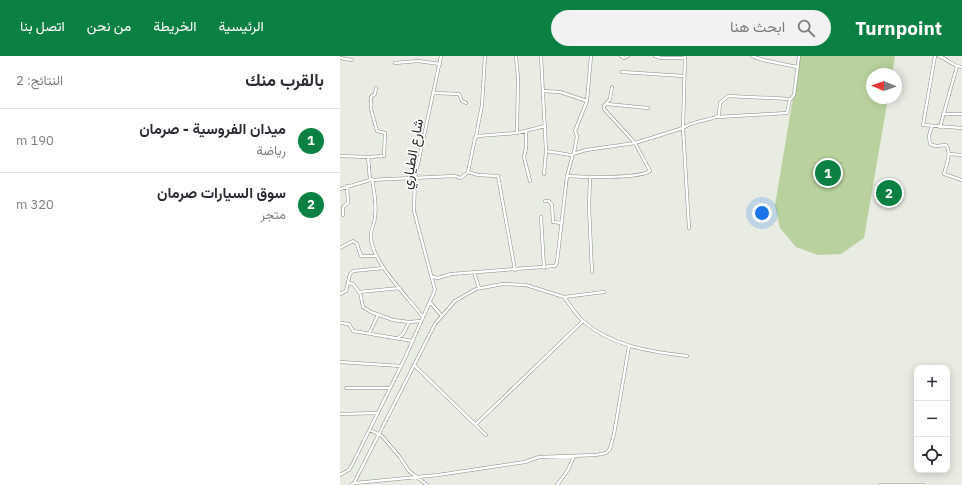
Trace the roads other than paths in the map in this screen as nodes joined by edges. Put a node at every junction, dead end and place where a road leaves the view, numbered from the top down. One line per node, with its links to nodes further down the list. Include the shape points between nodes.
1 (441, 56): 17 (street, شارع الطياري)
2 (485, 56): 42 (street, via 482,105)
3 (541, 56): 25 (street)
4 (591, 56): 28 (street)
5 (621, 56): 6 (street)
6 (628, 56)
7 (655, 56): 13 (street)
8 (752, 56): 19 (street)
9 (799, 56): 19 (street)
10 (935, 56): 36 (street, via 923,126)
11 (939, 56): 18 (street)
12 (516, 57): 41 (street)
13 (685, 57): 22 (street)
14 (340, 58): 15 (street)
15 (352, 60)
16 (395, 63): 17 (street, via 418,61)
17 (440, 64): 26 (street, شارع الطياري)
18 (957, 66): 20 (street); 32 (street)
19 (797, 67): 27 (street, via 794,96)
20 (962, 67)
21 (622, 72): 22 (street)
22 (684, 76): 39 (street)
23 (612, 87): 30 (street, via 610,99)
24 (376, 88): 49 (street, via 375,94 371,97 371,107 377,131 385,133 384,154 382,157)
25 (543, 91): 28 (street, via 560,92); 35 (street)
26 (434, 93): 29 (street, via 459,94); 53 (street, شارع الطياري)
27 (790, 99): 34 (street, via 787,113); 34 (street, via 728,96 720,103)
28 (587, 101): 45 (street, via 575,131 577,137)
29 (466, 103)
30 (606, 104): 31 (street); 43 (street, via 604,109)
31 (648, 108)
32 (943, 114): 33 (street); 37 (street)
33 (962, 114)
34 (717, 117): 39 (street, via 690,123)
35 (545, 126): 40 (street); 44 (street)
36 (932, 126): 37 (street); 46 (street, via 930,144 946,145)
37 (940, 127): 38 (street)
38 (962, 127)
39 (683, 128): 43 (street); 64 (street)
40 (526, 131): 41 (street); 57 (street, via 524,157)
41 (517, 133): 42 (street)
42 (476, 137): 50 (street)
43 (635, 143): 45 (street); 54 (street, via 649,172)
44 (546, 152): 45 (street); 51 (street)
45 (573, 154): 52 (street)
46 (949, 154): 48 (street); 56 (street, via 944,174)
47 (340, 156): 49 (street)
48 (962, 156)
49 (368, 158): 55 (street)
50 (468, 172): 53 (street, via 461,178); 69 (street, via 498,176)
51 (544, 174)
52 (567, 176): 54 (street); 63 (street)
53 (415, 178): 55 (street); 72 (street, شارع الطياري, via 414,211)
54 (590, 178): 71 (street)
55 (371, 180): 58 (street); 66 (street, via 376,210 371,234)
56 (962, 180)
57 (530, 181)
58 (347, 186): 59 (street); 61 (street, via 348,203 344,207)
59 (340, 189)
60 (545, 201): 63 (street, via 552,205 553,222)
61 (343, 215)
62 (541, 217): 68 (street)
63 (562, 223): 68 (street, via 557,264)
64 (689, 228)
65 (340, 248): 66 (street, via 353,241 357,244 361,256)
66 (376, 256): 67 (street)
67 (384, 268): 73 (street, via 353,271 349,276); 74 (street)
68 (544, 268): 69 (street)
69 (515, 270): 70 (street)
70 (474, 272): 72 (street); 75 (street)
71 (592, 272)
72 (433, 277): 80 (street, شارع الطياري, via 436,288)
73 (349, 283): 76 (street); 78 (street, via 345,293)
74 (400, 288): 76 (street); 83 (street)
75 (479, 288): 79 (street, via 514,283); 82 (street, via 455,301)
76 (360, 292): 81 (street, via 363,307)
77 (604, 292): 79 (street)
78 (340, 294)
79 (564, 297): 85 (street)
80 (430, 302): 82 (street); 83 (street, شارع الطياري)
81 (378, 314): 86 (street); 88 (street)
82 (441, 315): 95 (street)
83 (423, 316): 84 (street, شارع الطياري)
84 (421, 321): 86 (street); 90 (street, شارع الطياري)
85 (582, 321): 91 (street, via 607,337); 100 (street)
86 (408, 322): 89 (street, via 403,334)
87 (340, 323): 88 (street, via 349,324 353,331)
88 (369, 334): 89 (street)
89 (398, 338): 90 (street)
90 (412, 341): 94 (street, شارع الطياري)
91 (629, 346): 92 (street); 104 (street, via 610,449 602,454)
92 (687, 356)
93 (340, 362): 94 (street)
94 (401, 366): 97 (street, شارع الطياري)
95 (415, 366): 100 (street); 102 (street)
96 (346, 388): 97 (street)
97 (390, 388): 98 (street, شارع الطياري)
98 (378, 413): 99 (street); 101 (street, شارع الطياري)
99 (340, 414)
100 (476, 424): 103 (street)
101 (370, 430): 102 (street); 105 (street, شارع الطياري, via 350,468)
102 (380, 435): 106 (street, via 409,471); 107 (street)
103 (486, 435)
104 (574, 456): 106 (street, via 539,457 518,463); 110 (street)
105 (340, 475)
106 (419, 477): 107 (street); 109 (street)
107 (354, 483): 108 (street)
108 (351, 485)
109 (427, 485)
110 (557, 485)
111 (880, 485): 112 (street)
112 (923, 485)

